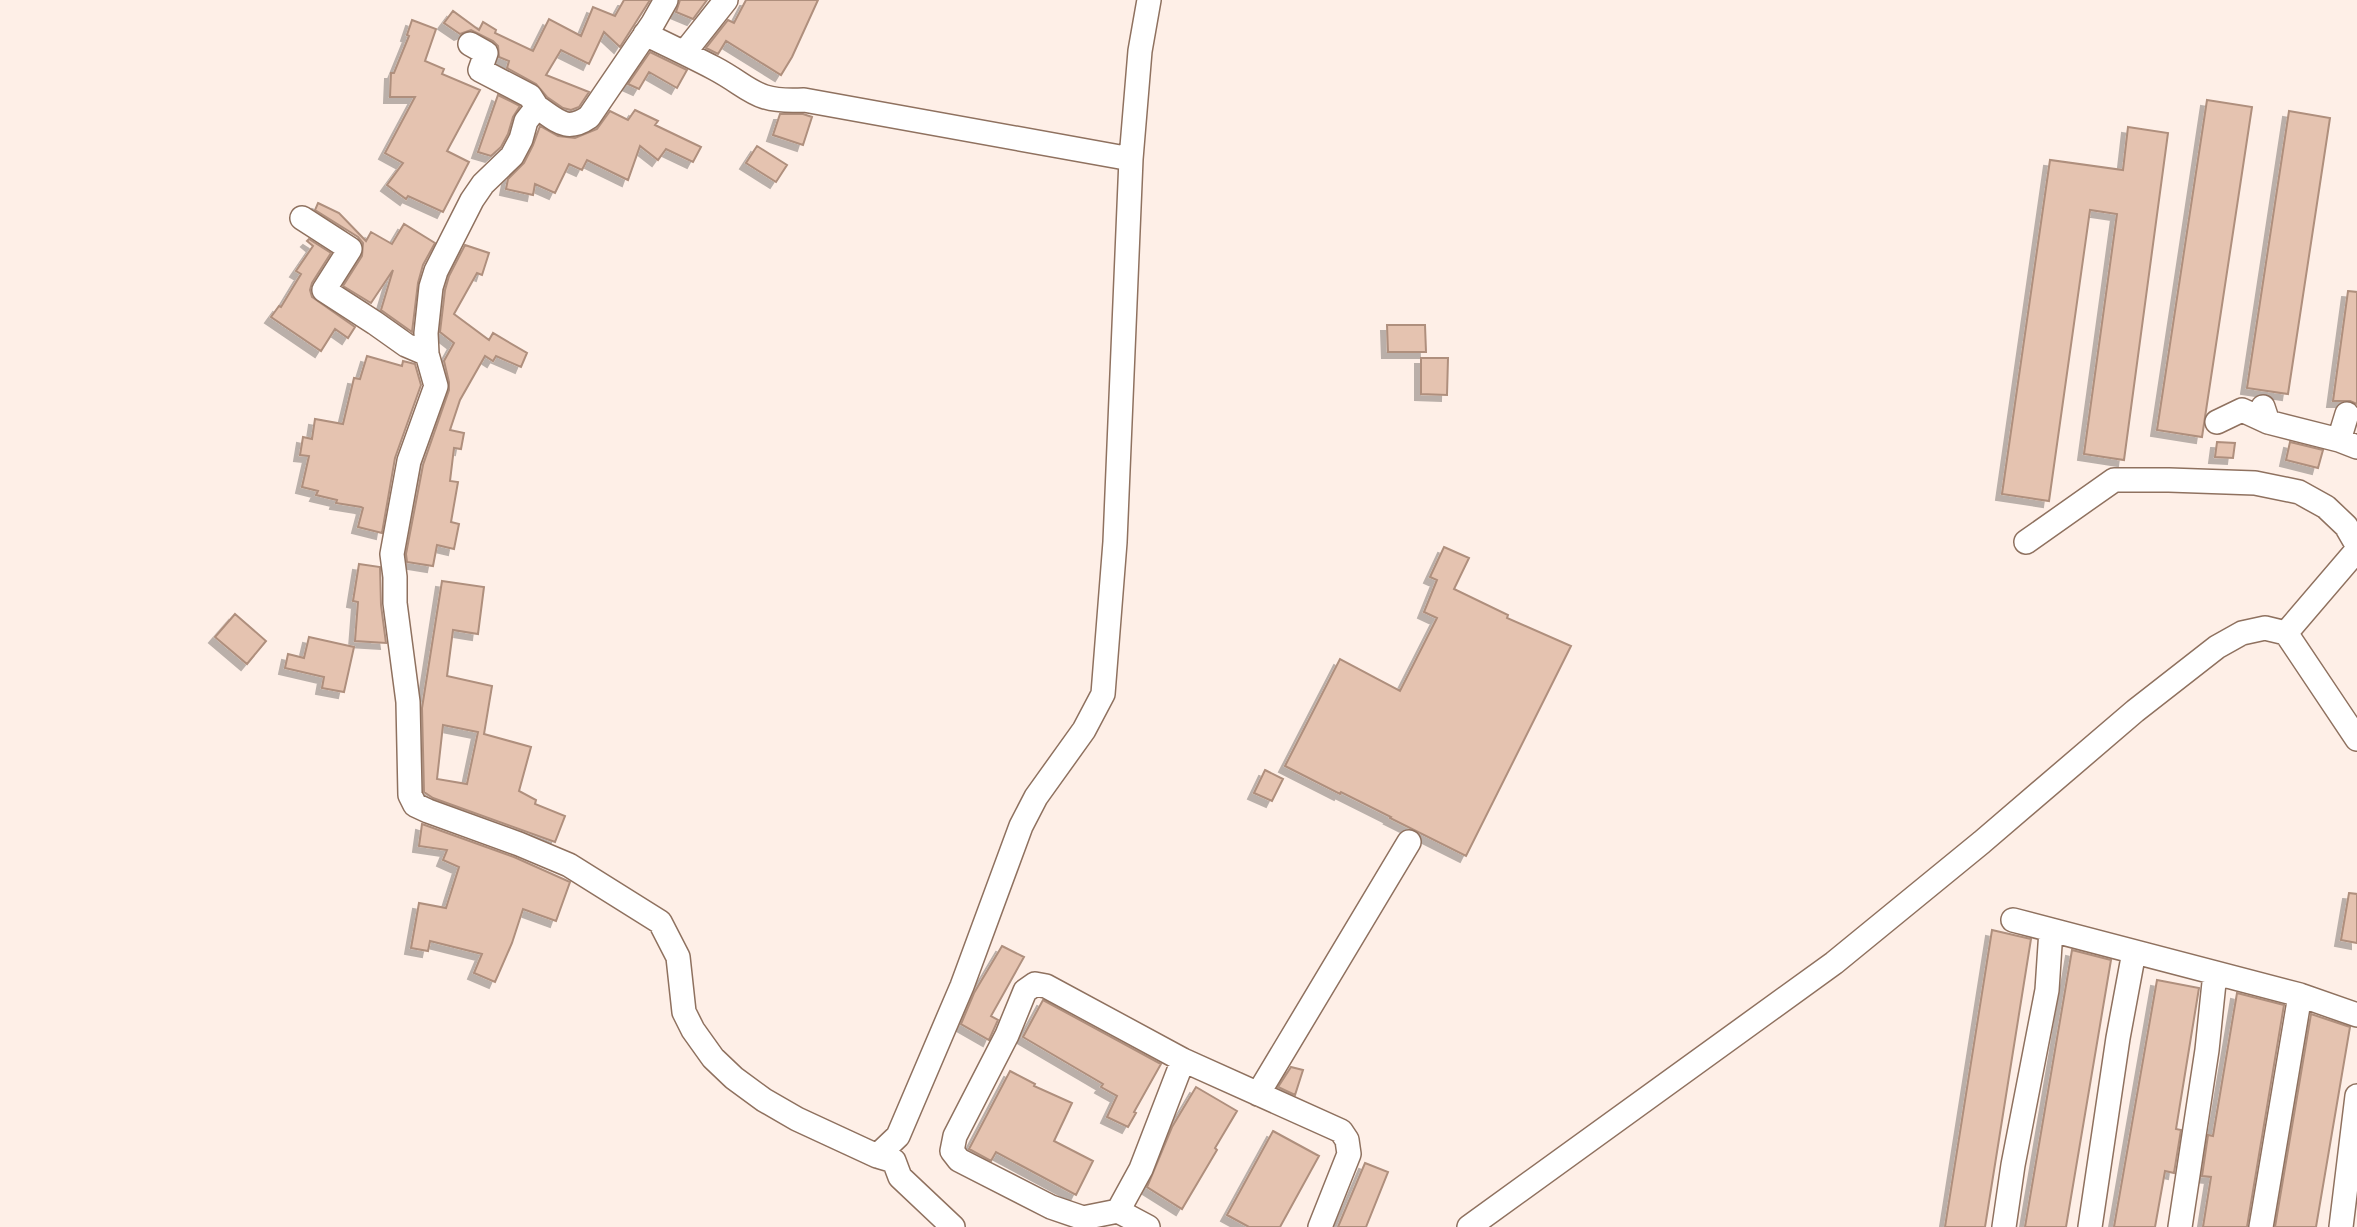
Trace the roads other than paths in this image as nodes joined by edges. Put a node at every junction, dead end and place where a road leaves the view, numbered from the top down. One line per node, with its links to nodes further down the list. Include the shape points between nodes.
1 (666, 0): 4 (street)
2 (726, 0): 6 (street)
3 (1149, 0): 8 (street, via 1140,51)
4 (645, 34): 6 (street); 7 (street, via 589,117 568,125)
5 (470, 44): 7 (street, via 486,53 480,70 530,96)
6 (684, 53): 8 (street, via 765,97 804,100)
7 (537, 107): 10 (street, via 512,156 472,200 436,271 427,311)
8 (1132, 159): 28 (street, via 1115,542 1103,694 1021,826 962,986 898,1136)
9 (302, 218): 10 (street, via 350,249 324,290)
10 (427, 354): 28 (street, via 436,386 409,461 392,554 408,702 410,795 415,806 569,865 660,922 678,957 684,1012 713,1058 764,1101)
11 (2347, 414): 13 (street)
12 (2217, 422): 13 (street, via 2242,410 2266,414)
13 (2348, 444)
14 (2026, 542): 15 (street, via 2114,480 2155,480 2255,483 2299,492 2326,507 2346,526)
15 (2357, 548): 16 (street)
16 (2286, 633): 17 (street); 33 (street, via 2265,628 2242,633 2217,647 1834,963)
17 (2357, 738)
18 (1409, 842): 26 (street)
19 (2013, 920): 20 (street)
20 (2051, 930): 21 (street); 34 (street, via 2047,989)
21 (2134, 952): 22 (street); 35 (street)
22 (2215, 973): 23 (street); 36 (street)
23 (2300, 995): 24 (street); 37 (street)
24 (2357, 1016)
25 (1183, 1060): 26 (street); 29 (street, via 1141,1169); 29 (street, via 1035,984 1026,991 955,1136 952,1151 959,1160 1051,1207 1083,1218)
26 (1258, 1094): 32 (street, via 1341,1131 1348,1140 1349,1154)
27 (2357, 1096): 38 (street)
28 (877, 1156): 30 (street, via 894,1161 900,1177)
29 (1118, 1211): 31 (street)
30 (953, 1227)
31 (1148, 1227)
32 (1320, 1227)
33 (1469, 1227)
34 (2004, 1227)
35 (2090, 1227)
36 (2180, 1227)
37 (2262, 1227)
38 (2341, 1227)

